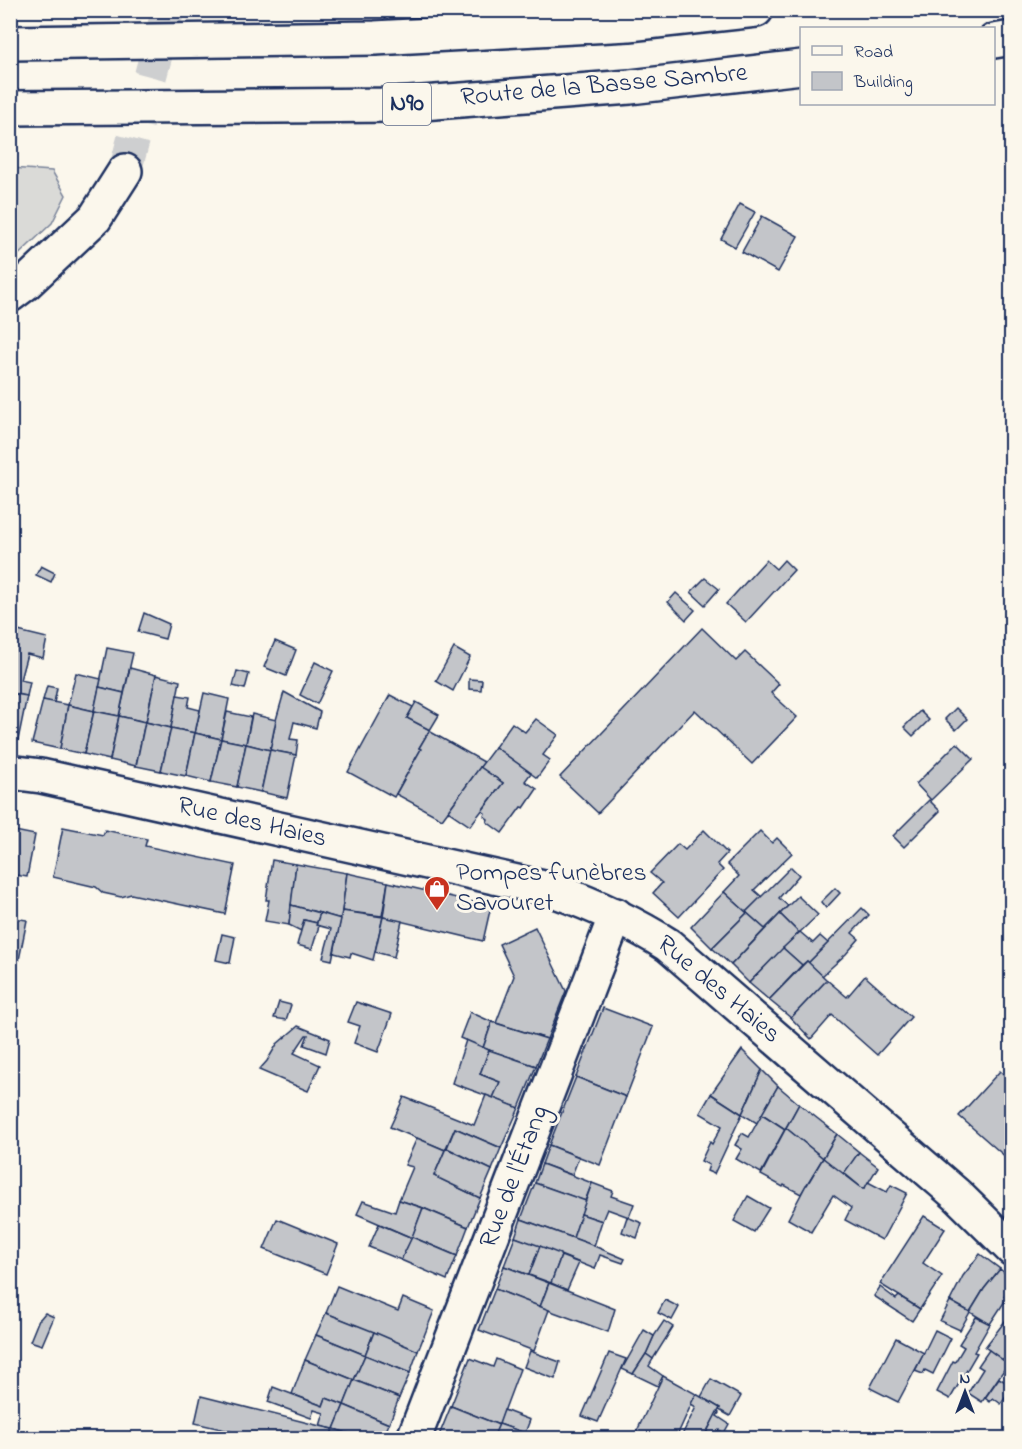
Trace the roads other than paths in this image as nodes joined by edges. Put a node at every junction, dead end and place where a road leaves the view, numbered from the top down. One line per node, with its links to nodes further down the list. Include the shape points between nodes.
1 (756, 10): 4 (main road, via 628,24 375,38)
2 (1011, 38): 3 (main road)
3 (995, 41)
4 (10, 43)
5 (800, 68): 6 (main road, Route de la Basse Sambre / N90, via 630,87 396,105)
6 (10, 108)
7 (125, 171): 8 (main road, via 95,218)
8 (10, 295)
9 (10, 772): 10 (main road, Rue des Haies, via 553,890)
10 (616, 915): 11 (main road, Rue des Haies, via 668,945 957,1195); 12 (main road, Rue de l'Étang)
11 (1011, 1249)
12 (414, 1438)

